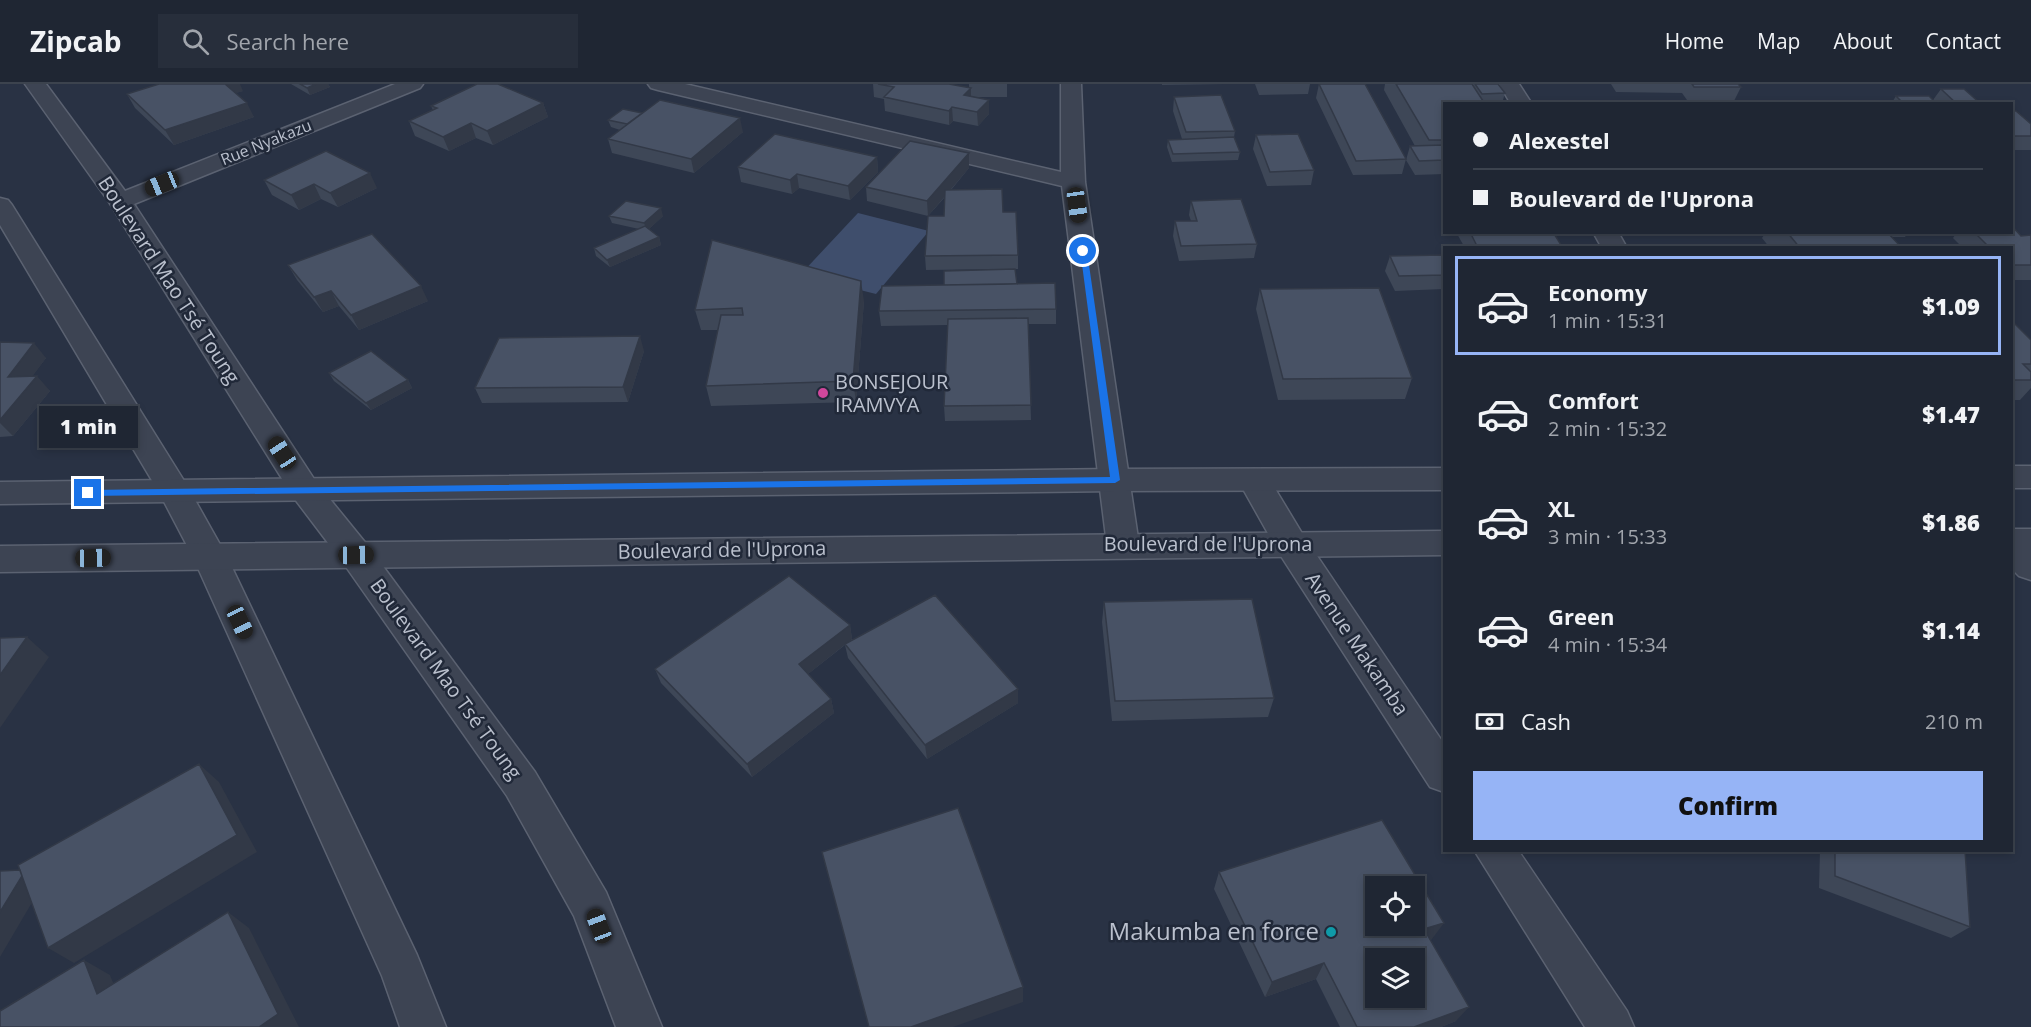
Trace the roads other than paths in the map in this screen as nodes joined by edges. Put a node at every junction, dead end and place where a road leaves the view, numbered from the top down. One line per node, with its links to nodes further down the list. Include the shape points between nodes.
1 (35, 84): 8 (street, Boulevard Mao Tsé Toung)
2 (413, 84): 8 (street, Rue Nyakazu)
3 (658, 84): 7 (street)
4 (1071, 84): 7 (street)
5 (1509, 84): 6 (street)
6 (1521, 102)
7 (1073, 182): 13 (street)
8 (120, 201): 15 (street, Boulevard Mao Tsé Toung)
9 (0, 205): 16 (street)
10 (2013, 477): 11 (street)
11 (2031, 477)
12 (1443, 479): 14 (street)
13 (1115, 480): 14 (street); 15 (street); 22 (street)
14 (1254, 480): 21 (street, Avenue Makamba)
15 (305, 490): 16 (street); 24 (street, Boulevard Mao Tsé Toung)
16 (175, 492): 17 (street); 25 (street)
17 (0, 494)
18 (2013, 541): 19 (street)
19 (2031, 541)
20 (1443, 543): 21 (street, Boulevard de l'Uprona)
21 (1291, 544): 22 (street, Boulevard de l'Uprona); 28 (street, Avenue Makamba)
22 (1123, 545): 24 (street, Boulevard de l'Uprona)
23 (2013, 552): 27 (street)
24 (356, 555): 25 (street, Boulevard de l'Uprona); 31 (street, Boulevard Mao Tsé Toung, via 521,784 591,906)
25 (210, 557): 26 (street, Boulevard de l'Uprona); 30 (street, via 402,970)
26 (0, 560)
27 (2031, 567)
28 (1443, 773)
29 (1495, 852): 32 (street)
30 (423, 1027)
31 (639, 1027)
32 (1611, 1027)

